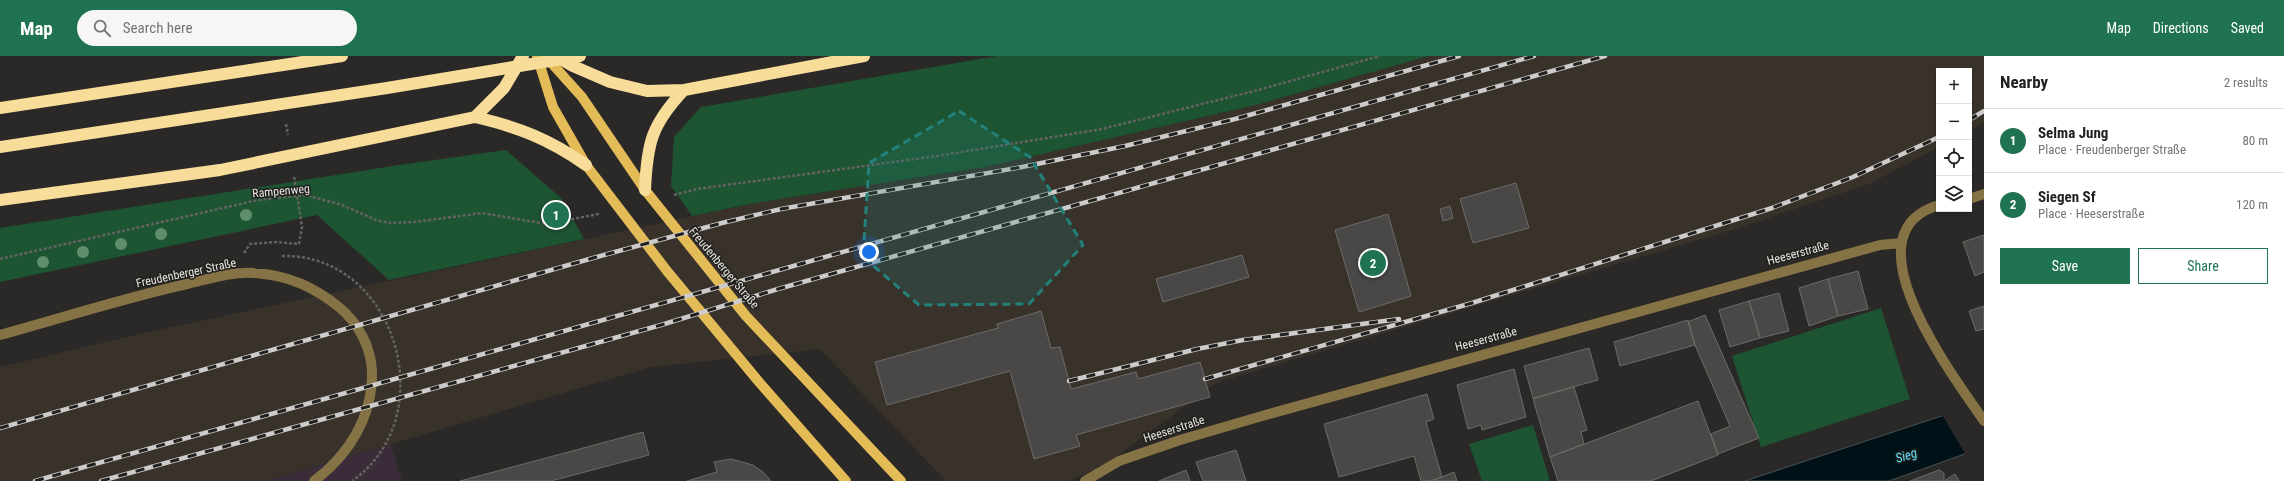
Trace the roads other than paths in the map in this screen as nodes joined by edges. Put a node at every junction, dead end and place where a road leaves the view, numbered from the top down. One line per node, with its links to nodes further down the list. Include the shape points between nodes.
1 (342, 56): 9 (highway)
2 (523, 56): 10 (highway, via 504,88)
3 (537, 56): 12 (main road, via 553,107)
4 (545, 56): 13 (main road, Freudenberger Straße, via 582,97)
5 (556, 56): 8 (highway, via 610,82 647,91)
6 (580, 56): 11 (highway, via 387,88)
7 (864, 56): 8 (highway)
8 (684, 90): 13 (highway, via 666,109 654,130 647,156)
9 (0, 108)
10 (475, 117): 12 (highway, via 518,128 560,147); 16 (highway, via 220,170)
11 (0, 146)
12 (586, 165): 22 (main road, via 667,271)
13 (645, 190): 23 (main road, Freudenberger Straße, via 746,316)
14 (1984, 194): 15 (street)
15 (1972, 198)
16 (0, 200)
17 (1936, 206): 18 (street, via 1928,208 1917,217 1907,229)
18 (1901, 243): 20 (street, via 1902,267 1912,301 1930,342); 24 (street, Heeserstraße, via 1880,244 1450,362 1232,425 1119,461)
19 (0, 335): 21 (street, Freudenberger Straße, via 168,288 229,274 254,273 294,280 327,296 346,313 367,346 372,364 372,388 368,409 356,434 342,454)
20 (1984, 421)
21 (314, 481)
22 (846, 481)
23 (901, 481)
24 (1085, 481)

